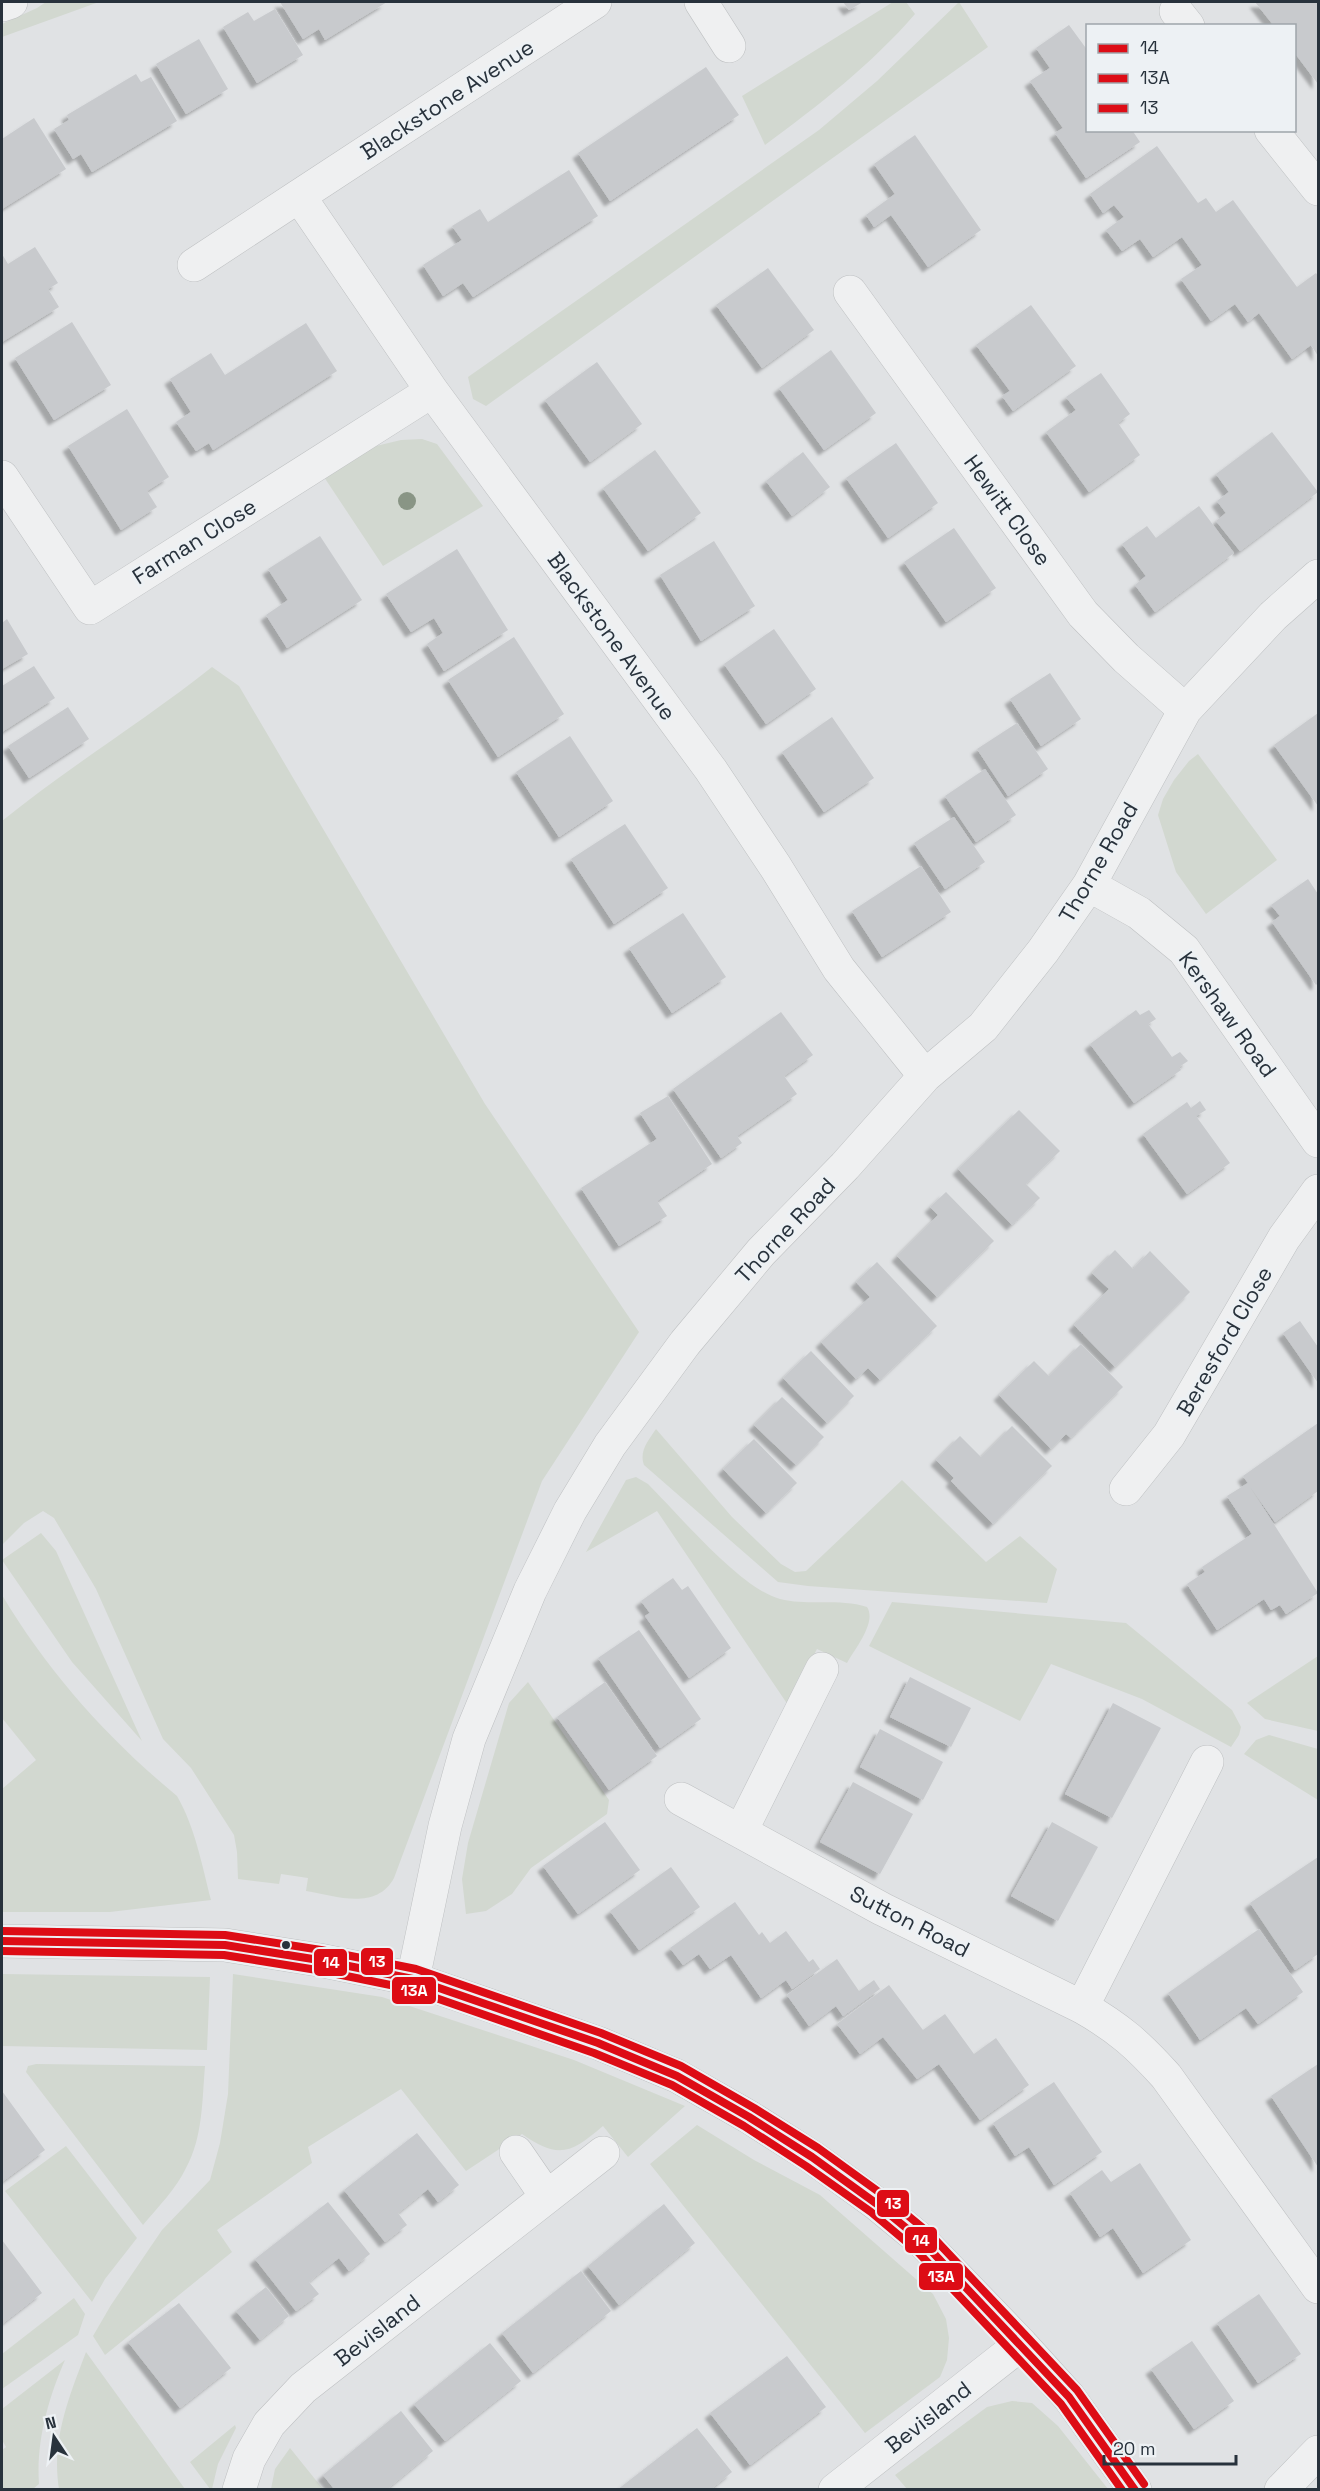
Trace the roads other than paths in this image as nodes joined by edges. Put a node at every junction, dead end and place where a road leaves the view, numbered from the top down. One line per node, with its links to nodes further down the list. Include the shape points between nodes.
1 (11, 2): 4 (street)
2 (595, 2): 8 (street, Blackstone Avenue)
3 (701, 2): 5 (street)
4 (2, 5)
5 (729, 46)
6 (1273, 132): 7 (street)
7 (1318, 189)
8 (299, 196): 9 (street, Blackstone Avenue); 11 (street, Blackstone Avenue)
9 (194, 265)
10 (850, 292): 14 (street, Hewitt Close, via 1083,614)
11 (432, 391): 12 (street, Farman Close, via 90,608); 16 (street, Blackstone Avenue, via 711,771 839,969)
12 (2, 481)
13 (1318, 576): 14 (street, Thorne Road, via 1273,616)
14 (1185, 710): 15 (street, Thorne Road)
15 (1089, 885): 16 (street, Thorne Road, via 983,1028); 17 (street, Kershaw Road, via 1139,913 1184,950)
16 (925, 1076): 25 (street, Thorne Road, via 845,1166 760,1252 685,1343 610,1445 570,1511 530,1591 469,1739 445,1826)
17 (1318, 1141)
18 (1318, 1191): 19 (street, Beresford Close, via 1284,1238 1169,1435)
19 (1126, 1489)
20 (822, 1670): 23 (street)
21 (1207, 1762): 26 (street)
22 (681, 1799): 23 (street, Sutton Road)
23 (741, 1831): 26 (street, Sutton Road, via 882,1909)
24 (2, 1941): 25 (street, via 225,1945)
25 (413, 1979): 31 (street, via 618,2051 677,2076 749,2117 877,2204 922,2241)
26 (1082, 2007): 30 (street, Sutton Road, via 1114,2025 1166,2076)
27 (516, 2152): 29 (street)
28 (603, 2153): 29 (street, Bevisland)
29 (547, 2196): 33 (street, Bevisland, via 303,2388 269,2424 249,2459)
30 (1318, 2287)
31 (1021, 2344): 34 (street, Bevisland); 35 (street, via 1069,2397)
32 (1318, 2452): 36 (street)
33 (239, 2490)
34 (835, 2490)
35 (1135, 2490)
36 (1281, 2490)

